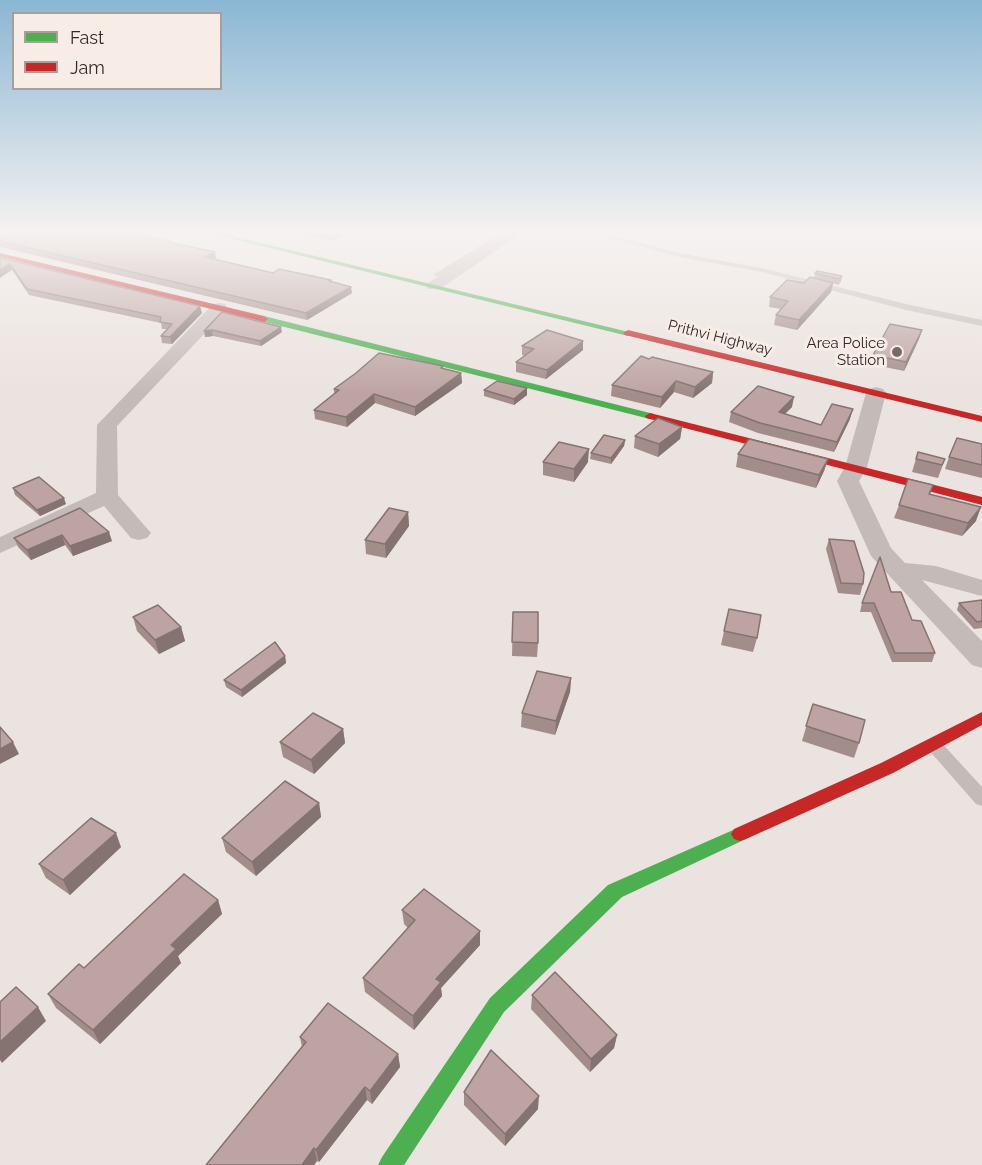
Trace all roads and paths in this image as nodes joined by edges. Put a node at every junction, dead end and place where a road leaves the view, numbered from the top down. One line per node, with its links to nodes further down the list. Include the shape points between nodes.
1 (125, 285): 5 (main road)
2 (456, 285): 7 (main road, Prithvi Highway)
3 (822, 285): 6 (lane)
4 (827, 285): 6 (lane)
5 (219, 308): 9 (main road); 10 (street, via 107,425)
6 (982, 322)
7 (876, 393): 8 (main road, Prithvi Highway); 9 (street)
8 (982, 419)
9 (856, 467): 11 (main road); 14 (street, via 848,482 880,550)
10 (107, 496): 12 (street); 13 (street)
11 (982, 501)
12 (139, 533)
13 (0, 546)
14 (900, 570): 15 (street, via 936,574); 16 (street)
15 (982, 588)
16 (982, 658)
17 (982, 717): 18 (main road)
18 (933, 744): 19 (lane); 20 (main road, via 615,891 497,1005)
19 (982, 799)
20 (390, 1165)

